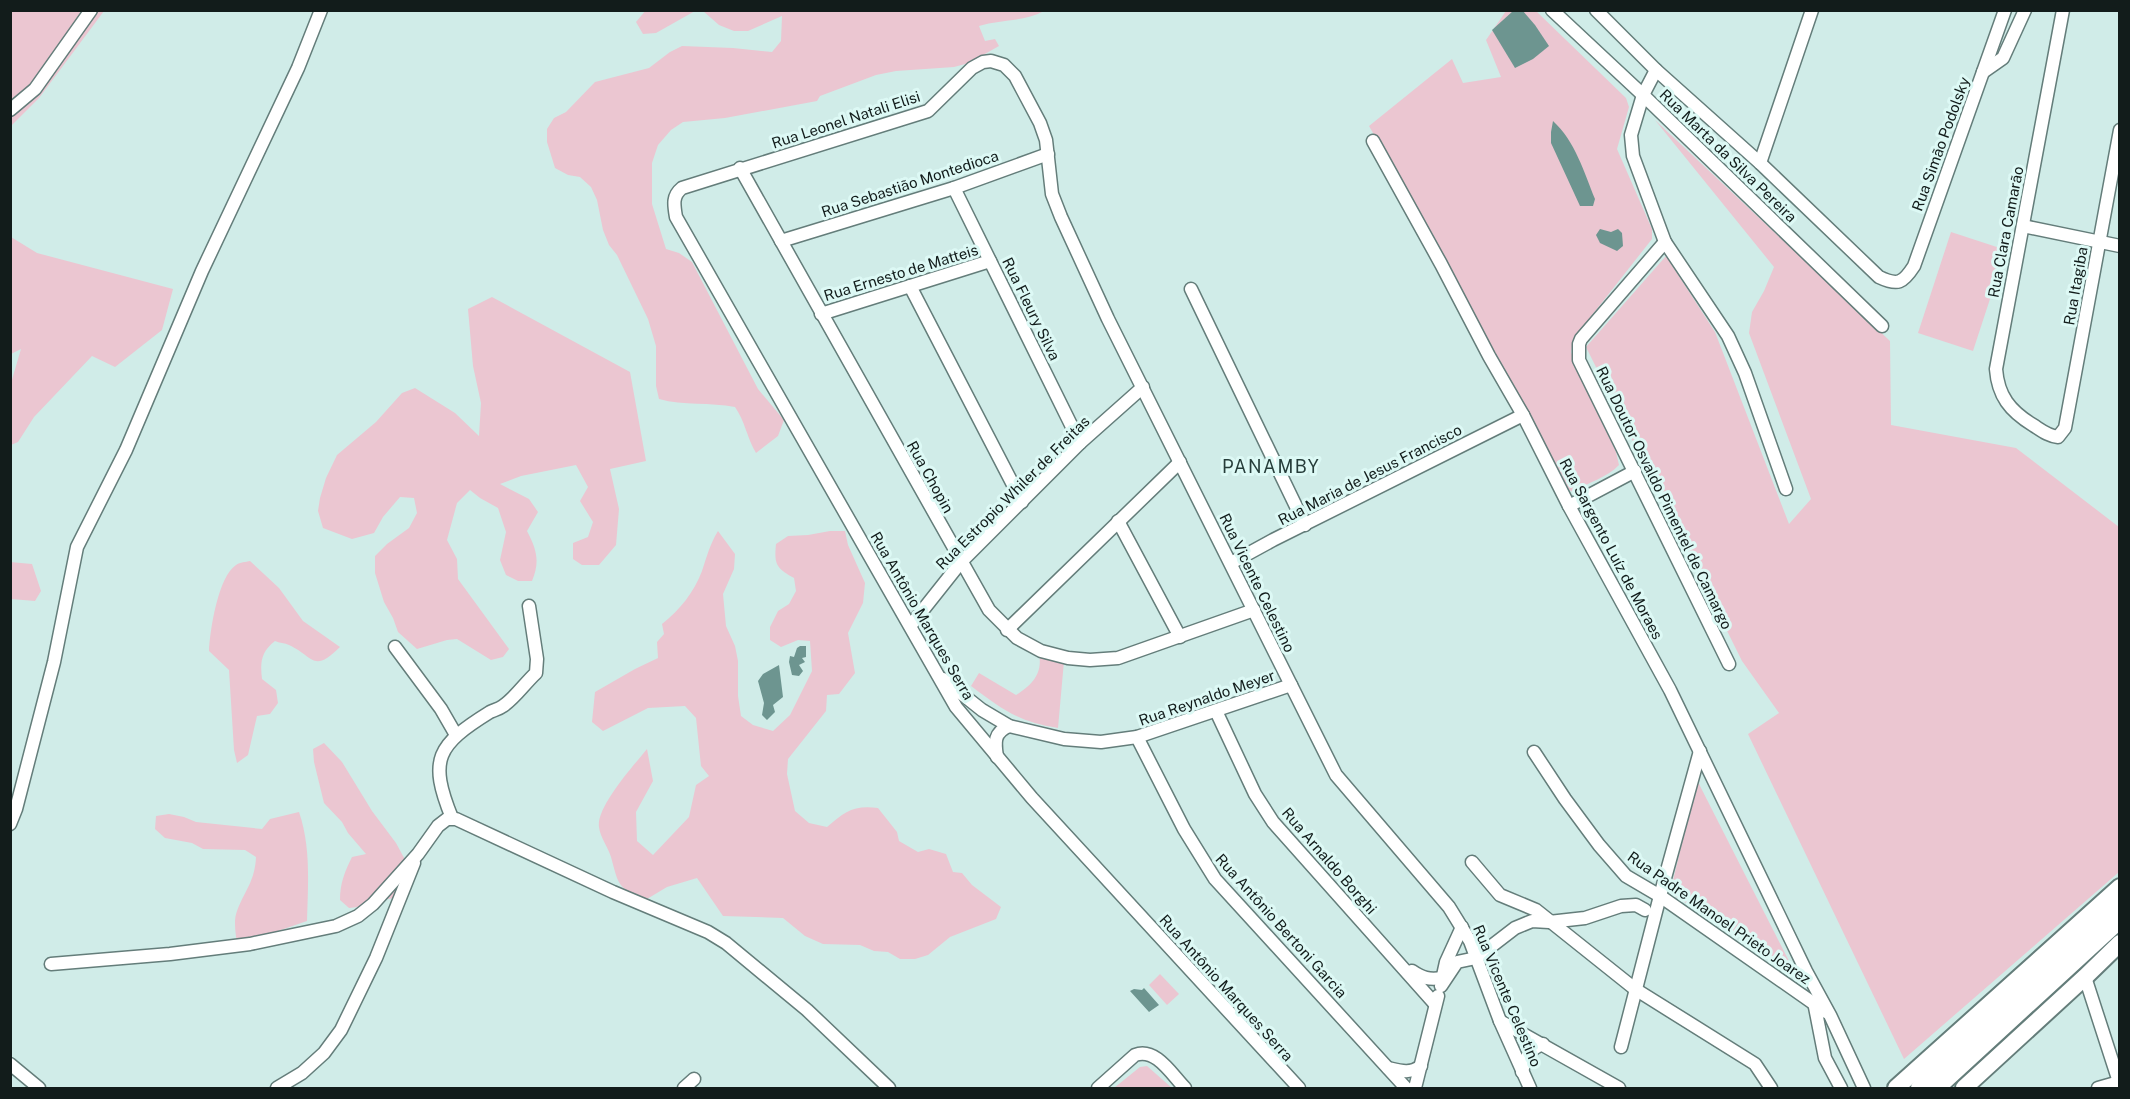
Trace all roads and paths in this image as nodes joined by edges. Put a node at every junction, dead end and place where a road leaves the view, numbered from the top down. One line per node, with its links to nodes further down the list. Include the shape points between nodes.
1 (91, 10): 15 (street, via 35,89)
2 (321, 10): 64 (street, via 302,59 202,271 126,450 77,547 54,662)
3 (1552, 10): 14 (street, Rua Marta da Silva Pereira)
4 (1596, 10): 10 (street, Rua Marta da Silva Pereira)
5 (1614, 10): 10 (street)
6 (1812, 10): 19 (street)
7 (2005, 10): 13 (street, Rua Simão Podolsky)
8 (2025, 10): 13 (street, via 2003,58)
9 (2063, 10): 23 (street, Rua Clara Camarão)
10 (1609, 24): 12 (street, Rua Marta da Silva Pereira)
11 (1004, 65): 18 (street, Rua Vicente Celestino, via 1015,76 1040,123); 20 (street, Rua Leonel Natali Elisi, via 991,61 972,68 928,111)
12 (1656, 70): 14 (street); 19 (street, Rua Marta da Silva Pereira)
13 (1983, 72): 29 (street, Rua Simão Podolsky, via 1914,266)
14 (1643, 95): 25 (street, via 1631,146); 33 (street, Rua Marta da Silva Pereira)
15 (10, 110)
16 (2120, 130): 26 (street, Rua Itagiba)
17 (1373, 141): 35 (street, Rua Sargento Luíz de Moraes)
18 (1048, 154): 22 (street, Rua Sebastião Montedioca); 34 (street, Rua Vicente Celestino, via 1052,194 1061,217)
19 (1760, 163): 29 (street, Rua Marta da Silva Pereira, via 1879,277)
20 (740, 168): 21 (street, Rua Leonel Natali Elisi); 24 (street, Rua Chopin)
21 (682, 188): 49 (street, Rua Antônio Marques Serra, via 675,196 676,217)
22 (954, 188): 24 (street, Rua Sebastião Montedioca); 28 (street, Rua Fleury Silva)
23 (2023, 226): 26 (street); 36 (street, Rua Clara Camarão, via 1996,379 2009,406)
24 (781, 241): 32 (street, Rua Chopin)
25 (1665, 242): 39 (street, Rua Doutor Osvaldo Pimentel de Camargo, via 1579,344 1579,360); 40 (street, via 1728,336 1745,373)
26 (2100, 242): 27 (street); 36 (street, Rua Itagiba, via 2065,428 2058,437)
27 (2120, 246)
28 (990, 261): 30 (street, Rua Ernesto de Matteis); 37 (street, Rua Fleury Silva)
29 (1898, 282)
30 (910, 286): 32 (street, Rua Ernesto de Matteis); 41 (street)
31 (1191, 289): 44 (street)
32 (821, 314): 45 (street, Rua Chopin)
33 (1882, 326)
34 (1143, 387): 37 (street, Rua Estropio Whiler de Freitas); 38 (street, Rua Vicente Celestino)
35 (1523, 415): 42 (street, Rua Sargento Luíz de Moraes); 44 (street, Rua Maria de Jesus Francisco)
36 (2050, 436)
37 (1080, 442): 41 (street, Rua Estropio Whiler de Freitas)
38 (1180, 462): 43 (street); 46 (street, Rua Vicente Celestino)
39 (1635, 471): 42 (street); 53 (street, Rua Doutor Osvaldo Pimentel de Camargo)
40 (1785, 489)
41 (1022, 502): 45 (street, Rua Estropio Whiler de Freitas)
42 (1569, 506): 60 (street, Rua Sargento Luíz de Moraes)
43 (1118, 521): 50 (street); 51 (street)
44 (1305, 525): 46 (street, Rua Maria de Jesus Francisco)
45 (961, 562): 49 (street, Rua Estropio Whiler de Freitas); 50 (street, Rua Chopin, via 989,610)
46 (1231, 563): 48 (street, Rua Vicente Celestino)
47 (529, 606): 58 (street, via 536,673 503,706)
48 (1254, 610): 51 (street, Rua Chopin); 55 (street, Rua Vicente Celestino)
49 (911, 625): 54 (street, Rua Antônio Marques Serra)
50 (1007, 630): 51 (street, Rua Chopin, via 1041,651 1090,660 1118,658)
51 (1180, 637)
52 (395, 647): 58 (street)
53 (1729, 664)
54 (936, 673): 57 (street, Rua Reynaldo Meyer, via 962,696); 62 (street, Rua Antônio Marques Serra, via 956,707)
55 (1291, 685): 56 (street, Rua Reynaldo Meyer); 73 (street, Rua Vicente Celestino, via 1336,775)
56 (1216, 711): 59 (street, Rua Reynaldo Meyer); 77 (street, Rua Arnaldo Borghi, via 1255,794 1273,822)
57 (1009, 726): 59 (street, Rua Reynaldo Meyer, via 1079,741); 62 (street, via 994,740)
58 (456, 735): 63 (street, via 443,751 438,772)
59 (1137, 737): 95 (street, Rua Antônio Bertoni Garcia, via 1184,829 1215,879)
60 (1701, 751): 68 (street); 79 (street, Rua Sargento Luíz de Moraes)
61 (1534, 752): 68 (street, Rua Padre Manoel Prieto Joarez, via 1612,861 1626,876)
62 (997, 758): 106 (street, Rua Antônio Marques Serra)
63 (452, 818): 65 (street, via 438,826); 103 (street, via 726,943 807,1010)
64 (10, 824)
65 (418, 854): 78 (street, via 373,904 336,926 250,944); 101 (street, via 376,958 341,1030 324,1053)
66 (1472, 862): 72 (street, via 1500,895 1526,905)
67 (2120, 887): 113 (main road)
68 (1660, 896): 81 (street, Rua Padre Manoel Prieto Joarez); 83 (street)
69 (2120, 904): 114 (main road)
70 (1645, 910): 72 (street, via 1636,905 1621,906 1585,918)
71 (2120, 920): 74 (main road)
72 (1549, 922): 76 (street, via 1532,921 1515,928); 83 (street)
73 (1462, 927): 76 (street, Rua Vicente Celestino); 82 (street, via 1446,962)
74 (2103, 935): 88 (main road); 115 (main road)
75 (2120, 943): 80 (main road)
76 (1476, 958): 82 (street, via 1457,962); 87 (street, Rua Vicente Celestino)
77 (1396, 959): 82 (street, Rua Arnaldo Borghi, via 1420,977); 85 (street, Rua Arnaldo Borghi)
78 (51, 964)
79 (1808, 974): 81 (street); 84 (street, Rua Sargento Luíz de Moraes); 86 (street, Rua Sargento Luíz de Moraes)
80 (2085, 977): 88 (main road); 98 (street)
81 (1783, 981): 84 (street, Rua Padre Manoel Prieto Joarez)
82 (1442, 982): 85 (street)
83 (1635, 989): 91 (street); 99 (street, via 1755,1064)
84 (1814, 1003): 86 (street, Rua Padre Manoel Prieto Joarez); 92 (street, Rua Sargento Luíz de Moraes)
85 (1435, 1004): 94 (street)
86 (1830, 1015): 90 (street, Rua Sargento Luíz de Moraes)
87 (1500, 1021): 89 (street); 96 (street, Rua Vicente Celestino)
88 (2018, 1039): 116 (main road)
89 (1543, 1044): 96 (street, via 1527,1055); 110 (street)
90 (1843, 1044): 92 (street, via 1831,1047); 112 (street, Rua Sargento Luíz de Moraes)
91 (1621, 1047)
92 (1825, 1058): 111 (street, Rua Sargento Luíz de Moraes)
93 (10, 1064): 100 (street)
94 (1421, 1066): 95 (street, via 1407,1072); 108 (street)
95 (1387, 1067): 107 (street, Rua Antônio Bertoni Garcia)
96 (1522, 1072): 109 (street, Rua Vicente Celestino)
97 (694, 1079): 102 (street)
98 (2119, 1083): 117 (street)
99 (1766, 1086)
100 (39, 1089)
101 (277, 1089)
102 (684, 1089)
103 (889, 1089)
104 (1098, 1089): 105 (street, via 1135,1055 1146,1053 1158,1059)
105 (1185, 1089)
106 (1299, 1089)
107 (1407, 1089)
108 (1415, 1089)
109 (1530, 1089)
110 (1619, 1089)
111 (1841, 1089)
112 (1864, 1089)
113 (1896, 1089)
114 (1919, 1089)
115 (1937, 1089)
116 (1964, 1089)
117 (2098, 1089)

